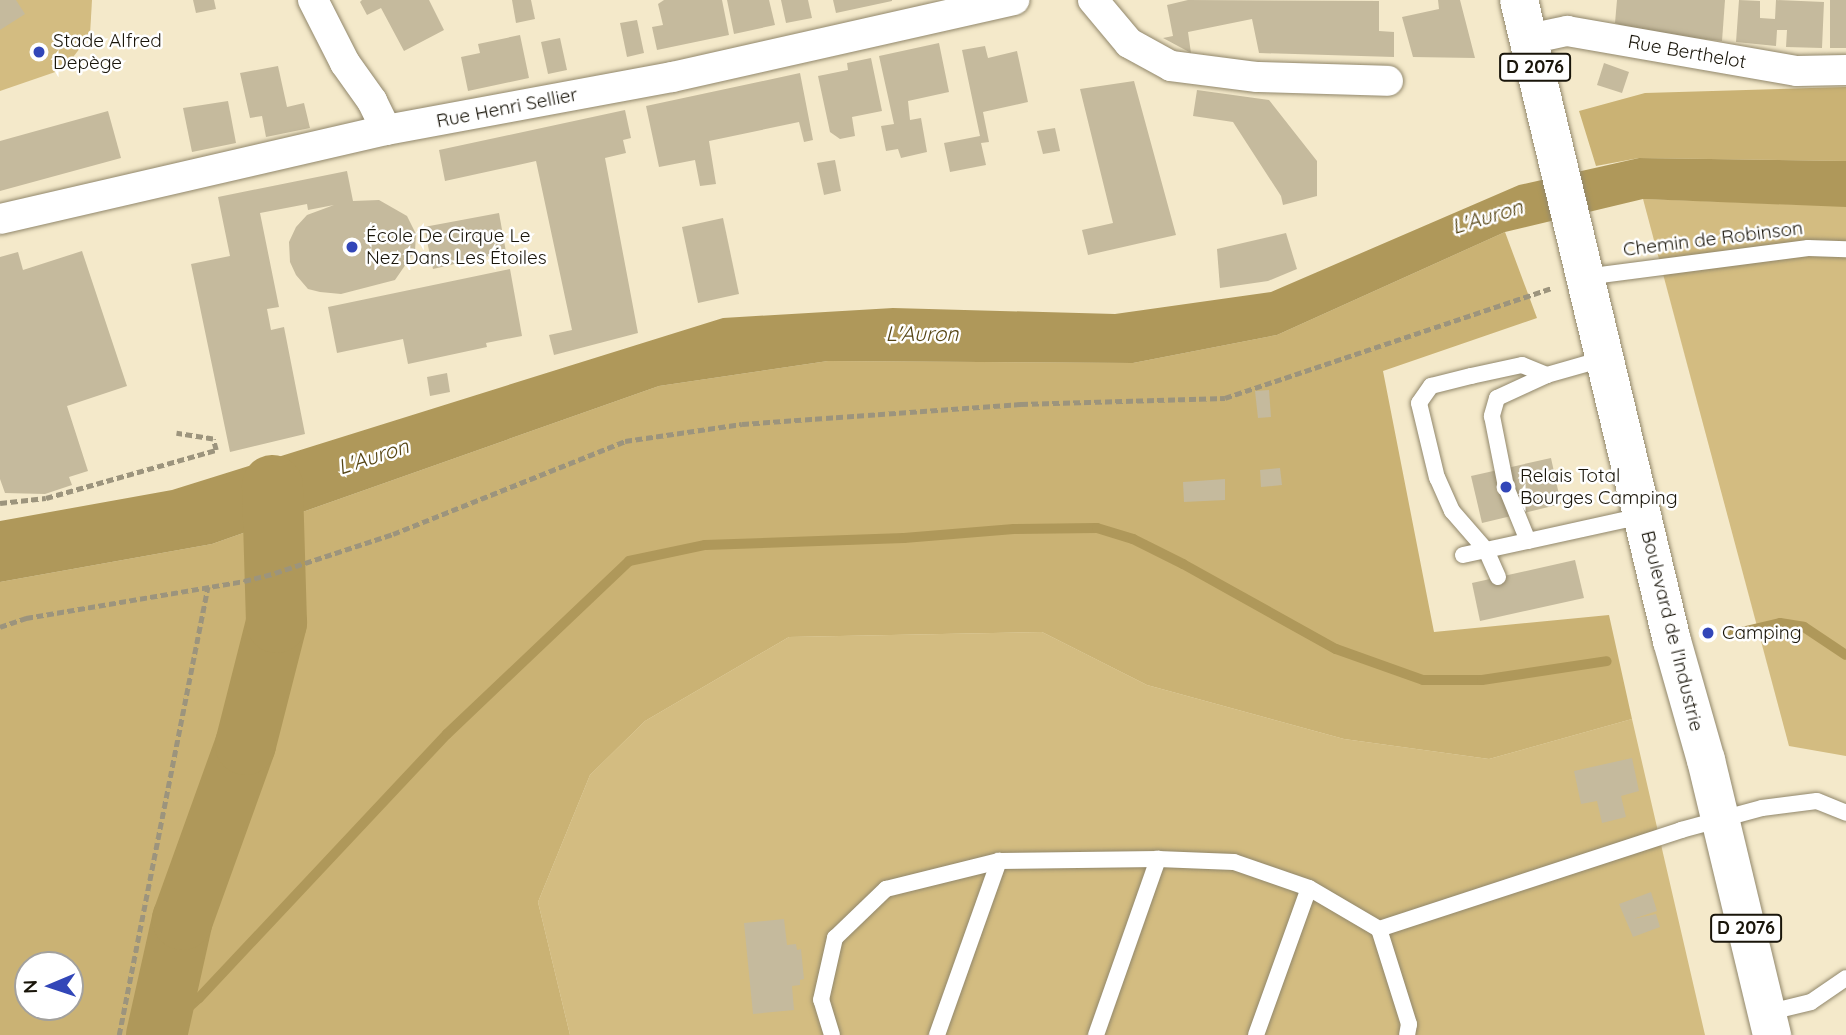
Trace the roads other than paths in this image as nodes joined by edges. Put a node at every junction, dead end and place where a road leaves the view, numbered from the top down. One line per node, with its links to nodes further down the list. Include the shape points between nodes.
1 (313, 0): 8 (street)
2 (1014, 0): 8 (street, Rue Henri Sellier, via 673,77)
3 (1093, 0): 7 (street, via 1129,43 1171,66 1256,77)
4 (1519, 0): 5 (main road, D 2076)
5 (1529, 39): 6 (street, Rue Berthelot, via 1567,31 1797,71); 11 (main road, Boulevard de l'Industrie / D 2076)
6 (1846, 70)
7 (1388, 82)
8 (386, 130): 9 (street, Rue Henri Sellier)
9 (0, 219)
10 (1846, 249): 11 (lane, Chemin de Robinson, via 1808,248)
11 (1585, 277): 12 (main road, Boulevard de l'Industrie / D 2076)
12 (1603, 359): 13 (lane); 14 (main road, Boulevard de l'Industrie / D 2076)
13 (1547, 375): 15 (lane, via 1497,398 1492,416 1506,486); 16 (lane, via 1522,365 1471,376 1431,386 1419,403 1437,478 1451,510)
14 (1643, 516): 15 (lane); 20 (main road, Boulevard de l'Industrie / D 2076)
15 (1528, 541): 16 (lane)
16 (1486, 550): 17 (lane); 18 (lane)
17 (1463, 555)
18 (1498, 578)
19 (1846, 813): 20 (lane, via 1817,801 1793,802)
20 (1720, 821): 24 (lane); 26 (main road, Boulevard de l'Industrie / D 2076)
21 (1158, 859): 22 (lane); 23 (lane, via 1234,862); 29 (lane)
22 (999, 861): 27 (lane, via 886,889 835,938 821,1000); 28 (lane)
23 (1309, 888): 24 (lane); 30 (lane)
24 (1379, 929): 31 (lane, via 1409,1024)
25 (1846, 978): 26 (lane)
26 (1769, 1024)
27 (832, 1035)
28 (937, 1035)
29 (1096, 1035)
30 (1256, 1035)
31 (1407, 1035)

